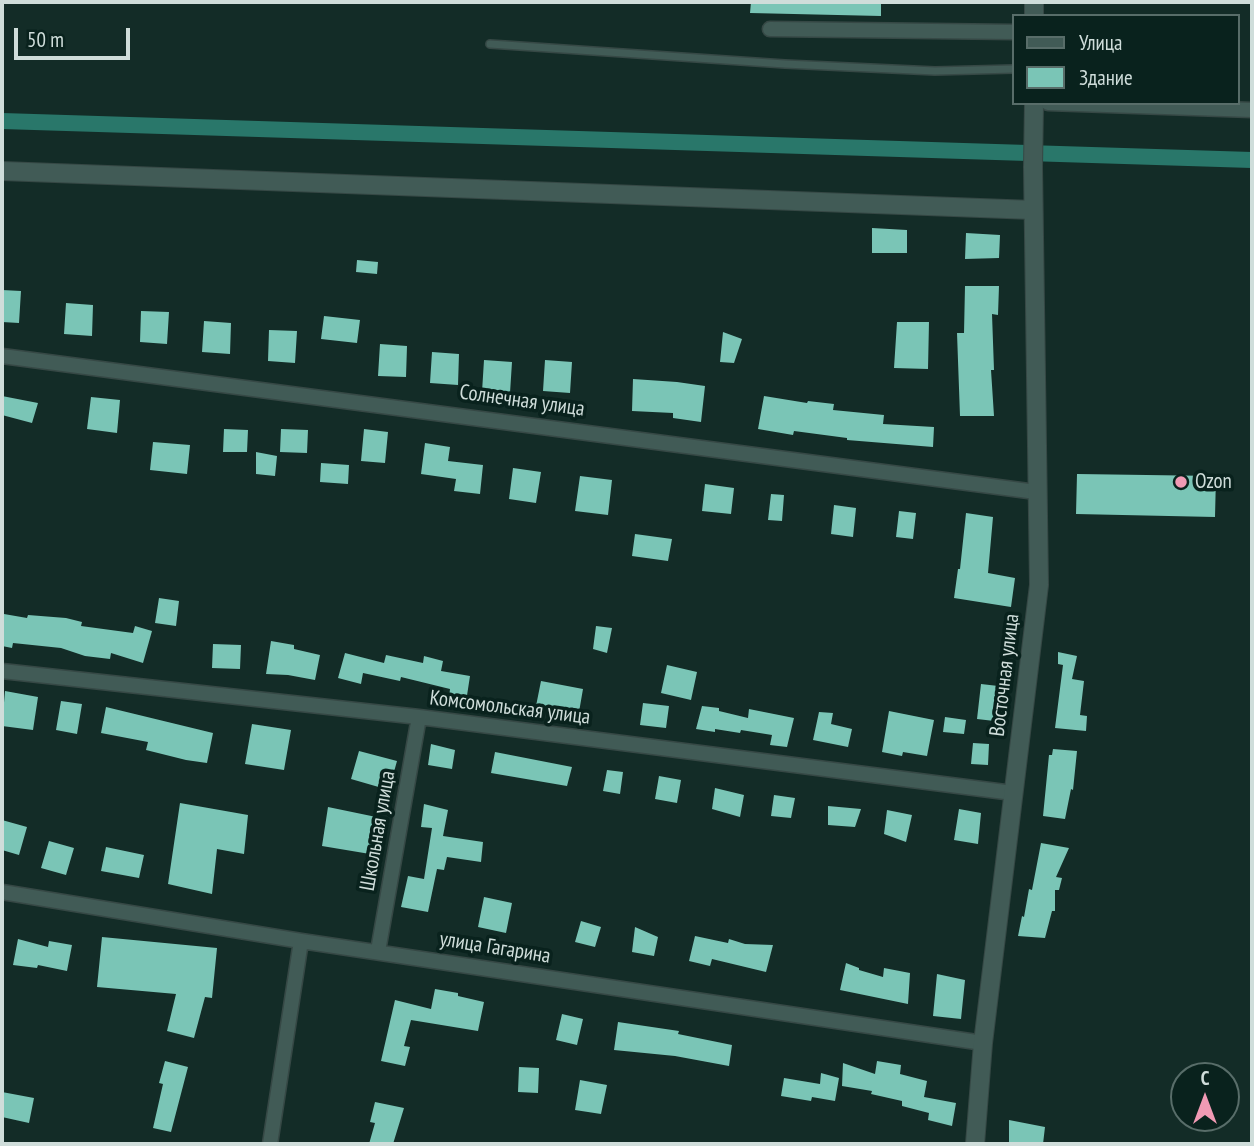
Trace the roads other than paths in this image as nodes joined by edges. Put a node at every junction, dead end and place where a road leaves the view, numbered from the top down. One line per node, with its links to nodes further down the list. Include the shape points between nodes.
1 (770, 29): 2 (street)
2 (1012, 32)
3 (490, 44): 4 (lane, via 935,71)
4 (1012, 69)
5 (1034, 105): 9 (main road, Восточная улица)
6 (1106, 105): 7 (street)
7 (1252, 110)
8 (2, 171): 9 (main road)
9 (1033, 210): 11 (main road, Восточная улица)
10 (2, 356): 11 (street, Солнечная улица)
11 (1036, 492): 14 (main road, Восточная улица, via 1039,585)
12 (2, 671): 13 (street, Комсомольская улица)
13 (419, 718): 14 (street, Комсомольская улица); 17 (street, Школьная улица)
14 (1013, 793): 18 (main road, Восточная улица)
15 (2, 892): 16 (street, улица Гагарина)
16 (301, 941): 17 (street, улица Гагарина); 19 (street)
17 (378, 951): 18 (street, улица Гагарина)
18 (983, 1043): 20 (main road, Восточная улица)
19 (270, 1144)
20 (975, 1144)

